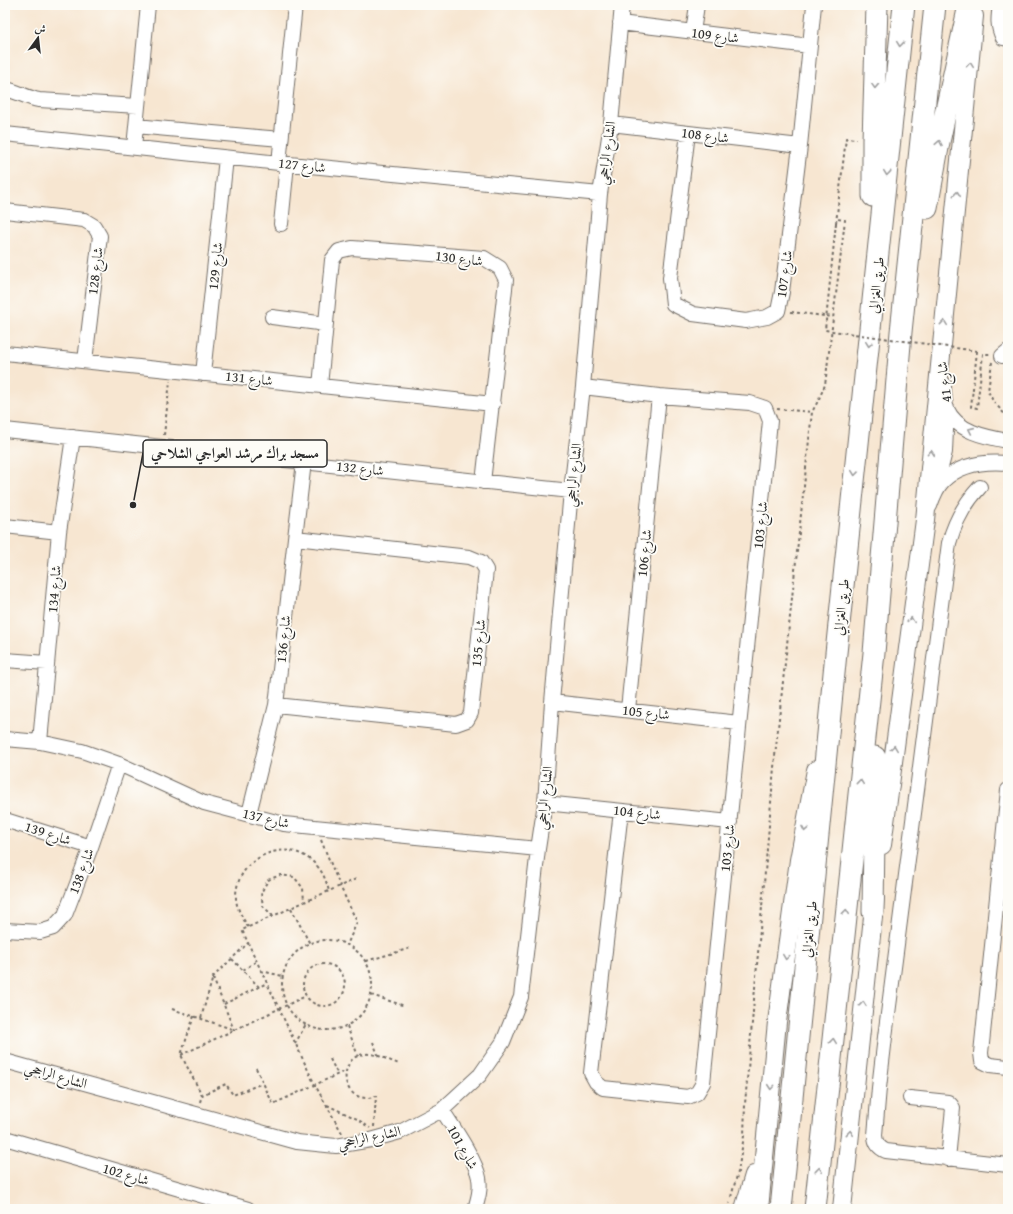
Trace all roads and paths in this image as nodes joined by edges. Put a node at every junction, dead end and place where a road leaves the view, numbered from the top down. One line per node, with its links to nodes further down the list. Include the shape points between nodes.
1 (148, 5): 17 (street)
2 (295, 5): 22 (street)
3 (622, 5): 12 (street, الشارع الراجحي)
4 (697, 5): 13 (street)
5 (814, 5): 15 (street, شارع 107)
6 (877, 5): 23 (highway, one-way to 23)
7 (904, 5): 35 (highway, طريق الغزالي, one-way to 35)
8 (935, 5): 37 (highway)
9 (968, 5): 37 (highway, one-way to 9, via 913,296 930,189)
10 (976, 5): 39 (main road, one-way to 10)
11 (1000, 5): 14 (street, via 999,30 1003,38)
12 (620, 23): 13 (street, شارع 109); 18 (street, الشارع الراجحي)
13 (693, 32): 15 (street, شارع 109)
14 (1008, 39)
15 (810, 46): 24 (street, شارع 107)
16 (5, 89): 17 (street, via 39,100)
17 (138, 106): 19 (street)
18 (611, 124): 20 (street, شارع 108); 28 (street, الشارع الراجحي)
19 (136, 126): 22 (street); 25 (street)
20 (688, 133): 24 (street, شارع 108); 32 (street, شارع 107, via 670,278 673,304 693,314 746,321 768,317)
21 (5, 134): 25 (street, شارع 127)
22 (281, 139): 27 (street)
23 (873, 140): 30 (path, via 846,138); 35 (highway)
24 (800, 146): 32 (street, شارع 107)
25 (134, 147): 26 (street, شارع 127)
26 (226, 158): 27 (street, شارع 127); 44 (street, شارع 129)
27 (283, 164): 28 (street, شارع 127); 31 (street)
28 (600, 194): 46 (street, الشارع الراجحي)
29 (5, 211): 42 (street, شارع 128, via 84,220 94,226 100,236)
30 (837, 219): 34 (path, via 845,220); 40 (path, bridge, via 825,330 977,351 971,407 977,408)
31 (281, 224)
32 (778, 311): 34 (path)
33 (272, 317): 36 (street)
34 (833, 317): 51 (path, via 825,385)
35 (872, 321): 67 (highway, طريق الغزالي, one-way to 67)
36 (326, 324): 45 (street, شارع 130); 48 (street, شارع 130, via 332,260 339,251 352,248 484,258 500,268 506,280)
37 (901, 332): 68 (highway)
38 (5, 353): 42 (street, شارع 131)
39 (940, 354): 50 (street, شارع 41); 63 (main road, one-way to 39)
40 (983, 354)
41 (1000, 356): 52 (path, via 988,391)
42 (85, 361): 43 (street, شارع 131)
43 (172, 370): 44 (street, شارع 131); 56 (path)
44 (203, 374): 45 (street, شارع 131)
45 (320, 386): 48 (street, شارع 131)
46 (583, 387): 47 (street); 61 (street, الشارع الراجحي)
47 (660, 396): 49 (street, via 750,402); 73 (street, شارع 106)
48 (493, 404): 59 (street, شارع 130)
49 (765, 408): 51 (path); 74 (street, شارع 103, via 770,421)
50 (947, 408): 55 (street, شارع 41, one-way to 50, via 984,436 958,425); 62 (street, via 945,452)
51 (812, 412): 146 (path, via 775,756 744,1136 738,1172)
52 (1008, 418)
53 (5, 430): 54 (street, شارع 132)
54 (73, 437): 56 (street, شارع 132); 65 (street, شارع 134)
55 (1008, 441)
56 (162, 447): 57 (street, شارع 132)
57 (304, 462): 59 (street, شارع 132); 66 (street, شارع 136)
58 (1008, 463): 62 (street, via 974,464 959,470 942,482)
59 (483, 482): 61 (street, شارع 132)
60 (980, 487): 141 (street, via 963,507 954,524 949,543 884,1037 875,1135 876,1143 886,1151)
61 (571, 491): 71 (street, الشارع الراجحي)
62 (934, 494): 63 (street)
63 (925, 520): 92 (main road, one-way to 63)
64 (5, 526): 65 (street)
65 (59, 532): 70 (street, شارع 134)
66 (294, 538): 72 (street, شارع 136); 72 (street, شارع 135, via 468,557 481,562 486,570 471,713 467,720 456,724)
67 (836, 653): 138 (main road, one-way to 138, via 800,860 777,1022); 149 (highway, طريق الغزالي)
68 (874, 653): 92 (highway); 150 (highway, one-way to 68)
69 (5, 660): 70 (street)
70 (47, 663): 76 (street, شارع 134)
71 (552, 702): 73 (street, شارع 105); 79 (street, الشارع الراجحي)
72 (276, 705): 81 (street, شارع 136)
73 (628, 710): 74 (street, شارع 105)
74 (740, 722): 83 (street, شارع 103)
75 (5, 739): 76 (street, شارع 137)
76 (40, 742): 77 (street, شارع 137, via 82,751)
77 (119, 764): 81 (street, شارع 137, via 204,802); 85 (street, شارع 138)
78 (1008, 790): 129 (street, via 981,1053 982,1061 990,1065)
79 (545, 802): 80 (street, شارع 104); 86 (street, الشارع الراجحي)
80 (621, 811): 83 (street, شارع 104); 83 (street, شارع 103, via 591,1073 596,1082 604,1088 688,1098 697,1093 702,1083)
81 (249, 814): 84 (street, شارع 137, via 284,824)
82 (5, 820): 85 (street, شارع 139)
83 (730, 822)
84 (316, 827): 86 (street, شارع 137); 88 (path)
85 (91, 846): 95 (street, شارع 138, via 65,914 53,928 40,932)
86 (538, 849): 137 (street, الشارع الراجحي, via 521,997 504,1042 480,1075)
87 (356, 879): 88 (path)
88 (340, 886): 89 (path); 98 (path, via 357,922)
89 (329, 891): 90 (path); 94 (path, via 324,876 315,863 302,854 287,850 271,852 256,858 245,869 238,883 236,899 240,914)
90 (304, 902): 91 (path); 93 (path, via 303,888 294,877 280,874 268,880 261,893 263,906)
91 (291, 908): 93 (path); 97 (path)
92 (873, 912): 143 (main road, one-way to 92)
93 (274, 916): 94 (path)
94 (249, 927): 96 (path, via 242,930)
95 (5, 930)
96 (248, 942): 100 (path); 101 (path)
97 (310, 944): 98 (path, via 335,941); 105 (path, via 292,957)
98 (347, 945): 102 (path)
99 (411, 948): 102 (path)
100 (232, 959): 103 (path); 106 (path)
101 (257, 961): 103 (path); 104 (path)
102 (365, 961): 109 (path, via 370,971)
103 (243, 970): 108 (path)
104 (261, 970): 105 (path); 107 (path)
105 (283, 976): 112 (path, via 282,986)
106 (213, 977): 111 (path); 117 (path)
107 (267, 983): 108 (path); 115 (path)
108 (259, 987): 111 (path)
109 (371, 995): 113 (path); 119 (path, via 366,1008)
110 (306, 996): 110 (path, via 303,989 304,981 312,968 327,964 334,967 344,978 344,993 334,1004 318,1006); 112 (path)
111 (224, 1004): 120 (path)
112 (287, 1005): 115 (path); 118 (path, via 298,1019)
113 (405, 1006)
114 (172, 1009): 116 (path)
115 (279, 1009): 120 (path); 122 (path)
116 (194, 1016): 117 (path); 123 (path)
117 (201, 1018): 120 (path)
118 (306, 1024): 119 (path, via 319,1029 333,1030); 122 (path)
119 (347, 1026): 124 (path)
120 (234, 1030): 123 (path)
121 (373, 1042): 125 (path)
122 (296, 1044): 134 (path)
123 (182, 1056): 133 (path, via 202,1095 226,1084 234,1095)
124 (358, 1056): 125 (path, via 369,1054); 131 (path, via 350,1062)
125 (379, 1057): 128 (path)
126 (330, 1059): 132 (path)
127 (5, 1061): 140 (street, الشارع الراجحي, via 297,1142 336,1146)
128 (399, 1064)
129 (1008, 1067)
130 (256, 1068): 133 (path)
131 (346, 1071): 132 (path); 136 (path, via 345,1081 353,1093 367,1098 376,1096 374,1130)
132 (338, 1075): 134 (path)
133 (263, 1082): 134 (path, via 273,1104)
134 (315, 1085): 136 (path)
135 (910, 1098): 141 (street, via 948,1102 953,1108)
136 (326, 1104): 140 (path)
137 (442, 1110): 140 (street, الشارع الراجحي, via 400,1132); 145 (street, شارع 101, via 472,1158 479,1178 479,1196)
138 (768, 1122): 147 (main road); 148 (main road)
139 (5, 1138): 144 (street, شارع 102)
140 (348, 1144)
141 (948, 1159): 142 (street)
142 (1008, 1165)
143 (846, 1172): 151 (main road); 152 (main road)
144 (248, 1209)
145 (475, 1209)
146 (727, 1209)
147 (744, 1209)
148 (759, 1209)
149 (782, 1209)
150 (815, 1209)
151 (842, 1209)
152 (847, 1209)

